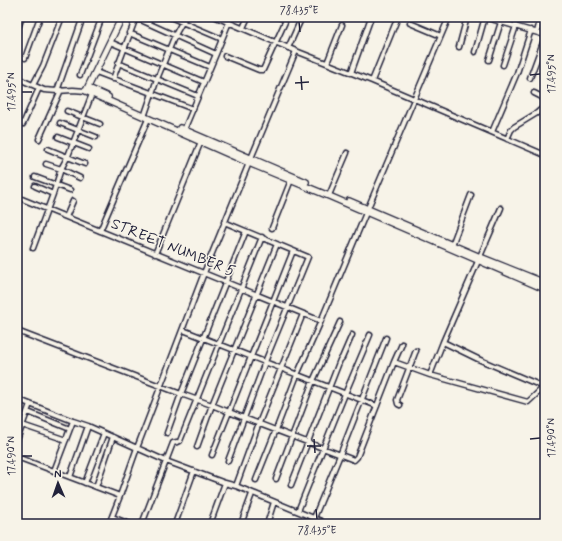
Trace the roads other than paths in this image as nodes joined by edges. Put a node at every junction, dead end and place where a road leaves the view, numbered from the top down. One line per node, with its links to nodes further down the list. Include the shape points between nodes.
1 (22, 17): 28 (street)
2 (40, 17): 45 (street)
3 (62, 17): 61 (street)
4 (83, 17): 63 (street)
5 (102, 17): 54 (street)
6 (122, 17): 35 (street)
7 (170, 17): 22 (street)
8 (185, 17): 22 (street)
9 (216, 17): 20 (street)
10 (231, 17): 20 (street)
11 (248, 17): 26 (street)
12 (280, 17): 36 (street, via 285,22)
13 (302, 17): 39 (street)
14 (398, 17): 59 (street)
15 (449, 17): 32 (street)
16 (467, 17): 37 (street)
17 (485, 17): 21 (street); 42 (street)
18 (541, 17): 29 (street)
19 (370, 20): 53 (street)
20 (228, 22): 26 (street); 34 (street)
21 (501, 22): 25 (street); 46 (street)
22 (182, 23): 31 (street); 34 (street)
23 (410, 23): 32 (street)
24 (342, 25): 47 (street)
25 (516, 26): 27 (street); 50 (street)
26 (243, 28): 36 (street)
27 (531, 30): 29 (street); 81 (street, via 517,73)
28 (17, 31)
29 (537, 32): 33 (street)
30 (129, 33): 31 (street, via 135,20 141,20); 38 (street); 40 (street)
31 (175, 36): 40 (street); 43 (street)
32 (441, 36): 68 (street)
33 (545, 36): 55 (street)
34 (222, 39): 43 (street)
35 (110, 42): 38 (street); 52 (street)
36 (275, 42): 39 (street); 44 (street, via 261,71)
37 (459, 46)
38 (124, 48): 48 (street); 49 (street)
39 (288, 48): 41 (street)
40 (170, 50): 49 (street); 51 (street)
41 (296, 51): 47 (street); 93 (street)
42 (475, 52)
43 (216, 54): 51 (street)
44 (225, 56)
45 (26, 58)
46 (489, 60)
47 (327, 63): 53 (street)
48 (118, 64): 56 (street); 57 (street)
49 (163, 65): 57 (street); 60 (street)
50 (502, 65)
51 (210, 67): 60 (street)
52 (96, 72): 56 (street); 64 (street)
53 (351, 73): 59 (street)
54 (80, 75)
55 (530, 78)
56 (112, 79): 66 (street)
57 (157, 79): 66 (street); 67 (street)
58 (18, 80): 61 (street)
59 (372, 81): 68 (street)
60 (204, 82): 67 (street)
61 (34, 85): 62 (street)
62 (39, 88): 63 (street); 77 (street)
63 (59, 91): 64 (street); 84 (street)
64 (89, 91): 73 (street); 74 (street); 75 (street)
65 (534, 93): 69 (street)
66 (152, 94): 71 (street); 73 (street)
67 (198, 96): 71 (street)
68 (414, 100): 81 (street); 110 (street)
69 (545, 100)
70 (545, 106): 85 (street, via 514,127)
71 (193, 110): 80 (street)
72 (67, 111): 74 (street)
73 (145, 114): 80 (street)
74 (83, 117): 78 (street); 79 (street)
75 (148, 119): 86 (street); 114 (street)
76 (60, 123): 79 (street)
77 (22, 124)
78 (100, 124)
79 (78, 130): 83 (street); 87 (street)
80 (184, 130): 86 (street)
81 (492, 132): 85 (street)
82 (58, 137): 87 (street)
83 (96, 137)
84 (39, 139)
85 (507, 139): 91 (street)
86 (201, 140): 93 (street); 121 (street)
87 (73, 143): 89 (street); 92 (street)
88 (48, 149): 92 (street)
89 (89, 149)
90 (347, 153): 103 (street)
91 (545, 155)
92 (68, 156): 95 (street); 96 (street)
93 (250, 161): 99 (street); 103 (street); 112 (street)
94 (46, 164): 96 (street)
95 (85, 164)
96 (61, 169): 98 (street); 100 (street)
97 (35, 177): 100 (street)
98 (80, 178)
99 (291, 180): 110 (street); 113 (street)
100 (56, 185): 102 (street); 104 (street)
101 (35, 186): 104 (street)
102 (70, 190)
103 (330, 193): 110 (street)
104 (53, 194): 109 (street)
105 (471, 195): 118 (street)
106 (17, 197): 109 (street, STREET NUMBER 5)
107 (73, 201): 111 (street)
108 (501, 208): 122 (street)
109 (48, 210): 111 (street, STREET NUMBER 5); 119 (street)
110 (367, 210): 118 (street); 122 (street); 133 (street)
111 (66, 217): 114 (street, STREET NUMBER 5)
112 (224, 222): 115 (street); 124 (street)
113 (272, 228)
114 (100, 231): 121 (street, STREET NUMBER 5)
115 (246, 231): 116 (street); 125 (street)
116 (262, 238): 117 (street); 127 (street)
117 (277, 244): 120 (street); 129 (street)
118 (452, 244): 122 (street)
119 (33, 248)
120 (293, 251): 130 (street); 131 (street, via 308,257)
121 (155, 254): 124 (street, STREET NUMBER 5)
122 (479, 259): 123 (street); 141 (street)
123 (506, 270): 126 (street); 128 (street)
124 (204, 273): 125 (street, STREET NUMBER 5); 135 (street)
125 (225, 282): 127 (street, STREET NUMBER 5); 139 (street)
126 (545, 283)
127 (241, 289): 129 (street, STREET NUMBER 5); 142 (street)
128 (545, 289)
129 (256, 295): 130 (street, STREET NUMBER 5); 144 (street)
130 (272, 301): 131 (street, STREET NUMBER 5); 146 (street)
131 (287, 307): 132 (street, STREET NUMBER 5); 147 (street)
132 (303, 314): 133 (street, STREET NUMBER 5); 149 (street)
133 (321, 321): 151 (street)
134 (340, 322): 153 (street)
135 (183, 330): 139 (street); 154 (street)
136 (17, 331): 154 (street)
137 (352, 335): 156 (street)
138 (370, 335): 158 (street)
139 (203, 338): 142 (street); 157 (street)
140 (386, 338): 161 (street)
141 (443, 342): 152 (street); 155 (street)
142 (219, 344): 144 (street); 160 (street)
143 (402, 344): 148 (street)
144 (234, 350): 146 (street); 163 (street)
145 (416, 351): 150 (street)
146 (250, 356): 147 (street); 166 (street)
147 (265, 362): 149 (street); 168 (street)
148 (394, 362): 150 (street); 165 (street)
149 (281, 368): 151 (street); 170 (street)
150 (410, 368): 152 (street); 164 (street, via 397,400)
151 (297, 375): 153 (street); 174 (street)
152 (430, 375): 155 (street, via 528,402)
153 (313, 381): 156 (street); 177 (street)
154 (161, 386): 157 (street); 183 (street)
155 (545, 386)
156 (330, 388): 158 (street); 181 (street)
157 (181, 394): 160 (street); 175 (street)
158 (345, 394): 161 (street); 184 (street)
159 (17, 399): 162 (street)
160 (197, 399): 163 (street); 188 (street, via 178,442 173,443)
161 (362, 400): 165 (street); 186 (street)
162 (30, 404): 167 (street); 169 (street)
163 (212, 405): 166 (street); 182 (street)
164 (400, 405)
165 (377, 406): 186 (street, via 356,459)
166 (229, 411): 168 (street); 185 (street)
167 (28, 412): 171 (street); 173 (street)
168 (244, 418): 170 (street); 189 (street)
169 (73, 421): 172 (street); 173 (street)
170 (259, 423): 174 (street); 198 (street)
171 (22, 426): 179 (street); 180 (street)
172 (88, 426): 176 (street); 192 (street)
173 (70, 428): 180 (street)
174 (276, 430): 177 (street); 194 (street)
175 (167, 433)
176 (104, 434): 178 (street); 195 (street)
177 (292, 436): 181 (street); 193 (street)
178 (113, 437): 183 (street); 199 (street)
179 (17, 440)
180 (66, 440): 190 (street)
181 (307, 442): 184 (street); 197 (street)
182 (196, 447)
183 (137, 448): 188 (street); 201 (street)
184 (323, 448): 186 (street); 203 (street)
185 (212, 455)
186 (340, 455): 205 (street)
187 (17, 457): 190 (street)
188 (166, 461): 191 (street); 209 (street)
189 (228, 461)
190 (54, 471): 192 (street)
191 (194, 471): 196 (street); 210 (street)
192 (70, 477): 195 (street)
193 (276, 479)
194 (256, 480)
195 (85, 483): 199 (street)
196 (226, 483): 198 (street); 211 (street)
197 (291, 485)
198 (236, 486): 200 (street)
199 (96, 487): 201 (street)
200 (252, 494): 202 (street); 212 (street)
201 (120, 496): 204 (street)
202 (274, 502): 203 (street); 213 (street)
203 (298, 511): 205 (street)
204 (112, 517): 207 (street); 208 (street)
205 (314, 518): 206 (street)
206 (322, 521)
207 (109, 524)
208 (130, 524)
209 (142, 524)
210 (175, 524)
211 (210, 524)
212 (241, 524)
213 (267, 524)

